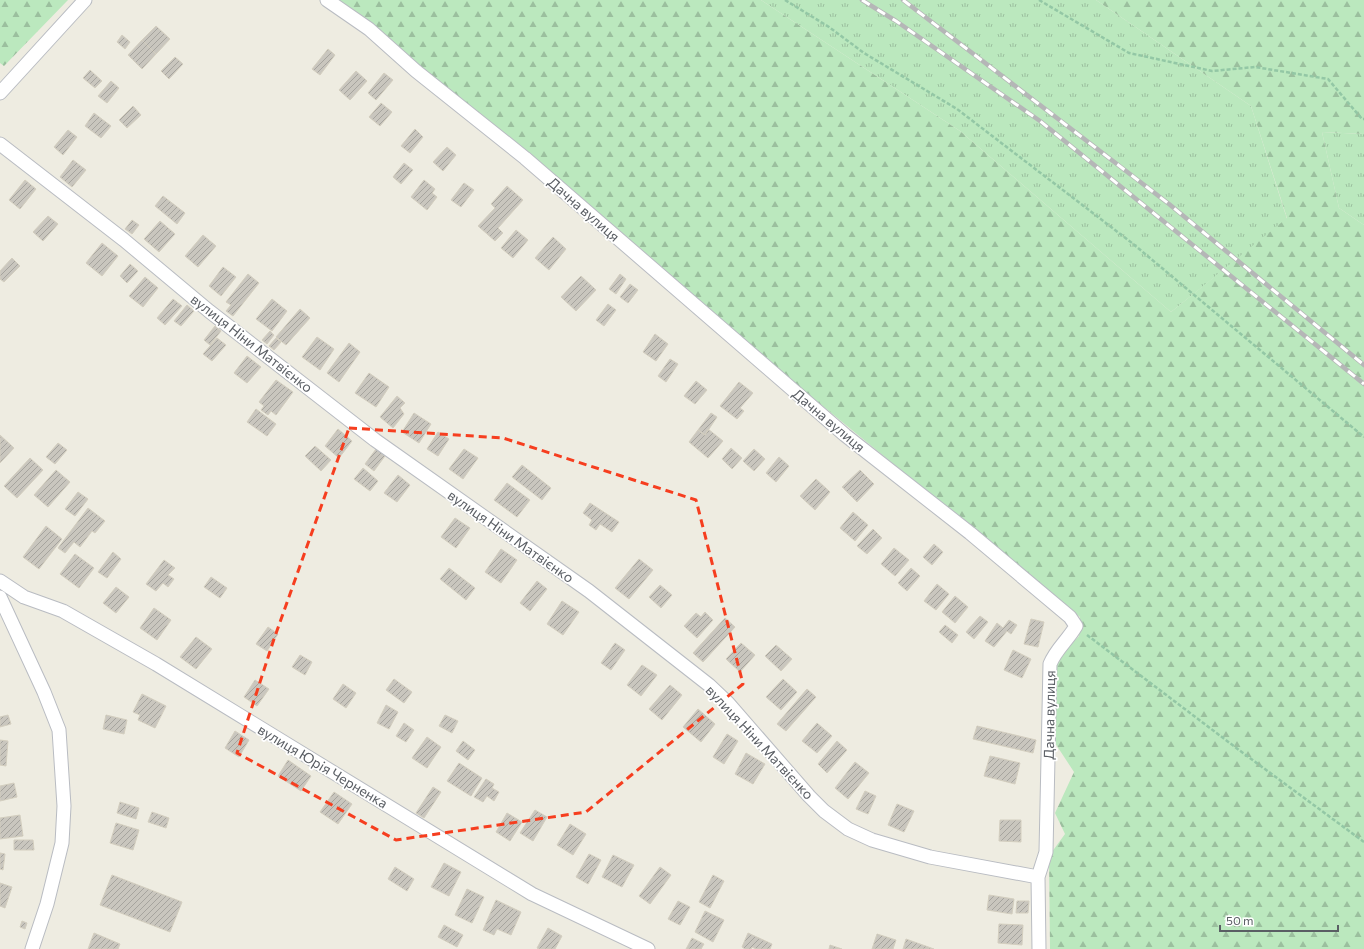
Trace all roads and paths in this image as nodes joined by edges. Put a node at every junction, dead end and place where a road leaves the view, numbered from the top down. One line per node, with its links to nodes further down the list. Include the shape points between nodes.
1 (85, 0): 5 (street)
2 (327, 0): 11 (street, Дачна вулиця, via 369,29 416,71 525,158 845,435 970,533 1070,617)
3 (785, 0): 8 (path, via 829,27 864,54 957,109 1132,243)
4 (1039, 0): 6 (path, via 1130,53 1212,71 1255,67 1328,79)
5 (0, 93)
6 (1364, 119)
7 (0, 144): 13 (street, вулиця Ніни Матвієнко, via 375,440 589,591 709,685 728,703 814,801 848,829 872,840 930,857)
8 (1364, 437)
9 (0, 581): 15 (street, вулиця Юрія Черненка, via 24,597 63,611 156,664 532,894)
10 (0, 597): 14 (street, via 59,730 64,806 62,843 47,904)
11 (1076, 626): 12 (path); 13 (street, Дачна вулиця, via 1069,638 1054,652 1050,664 1046,852)
12 (1364, 842)
13 (1038, 878): 16 (street, Дачна вулиця)
14 (32, 949)
15 (648, 949)
16 (1039, 949)

